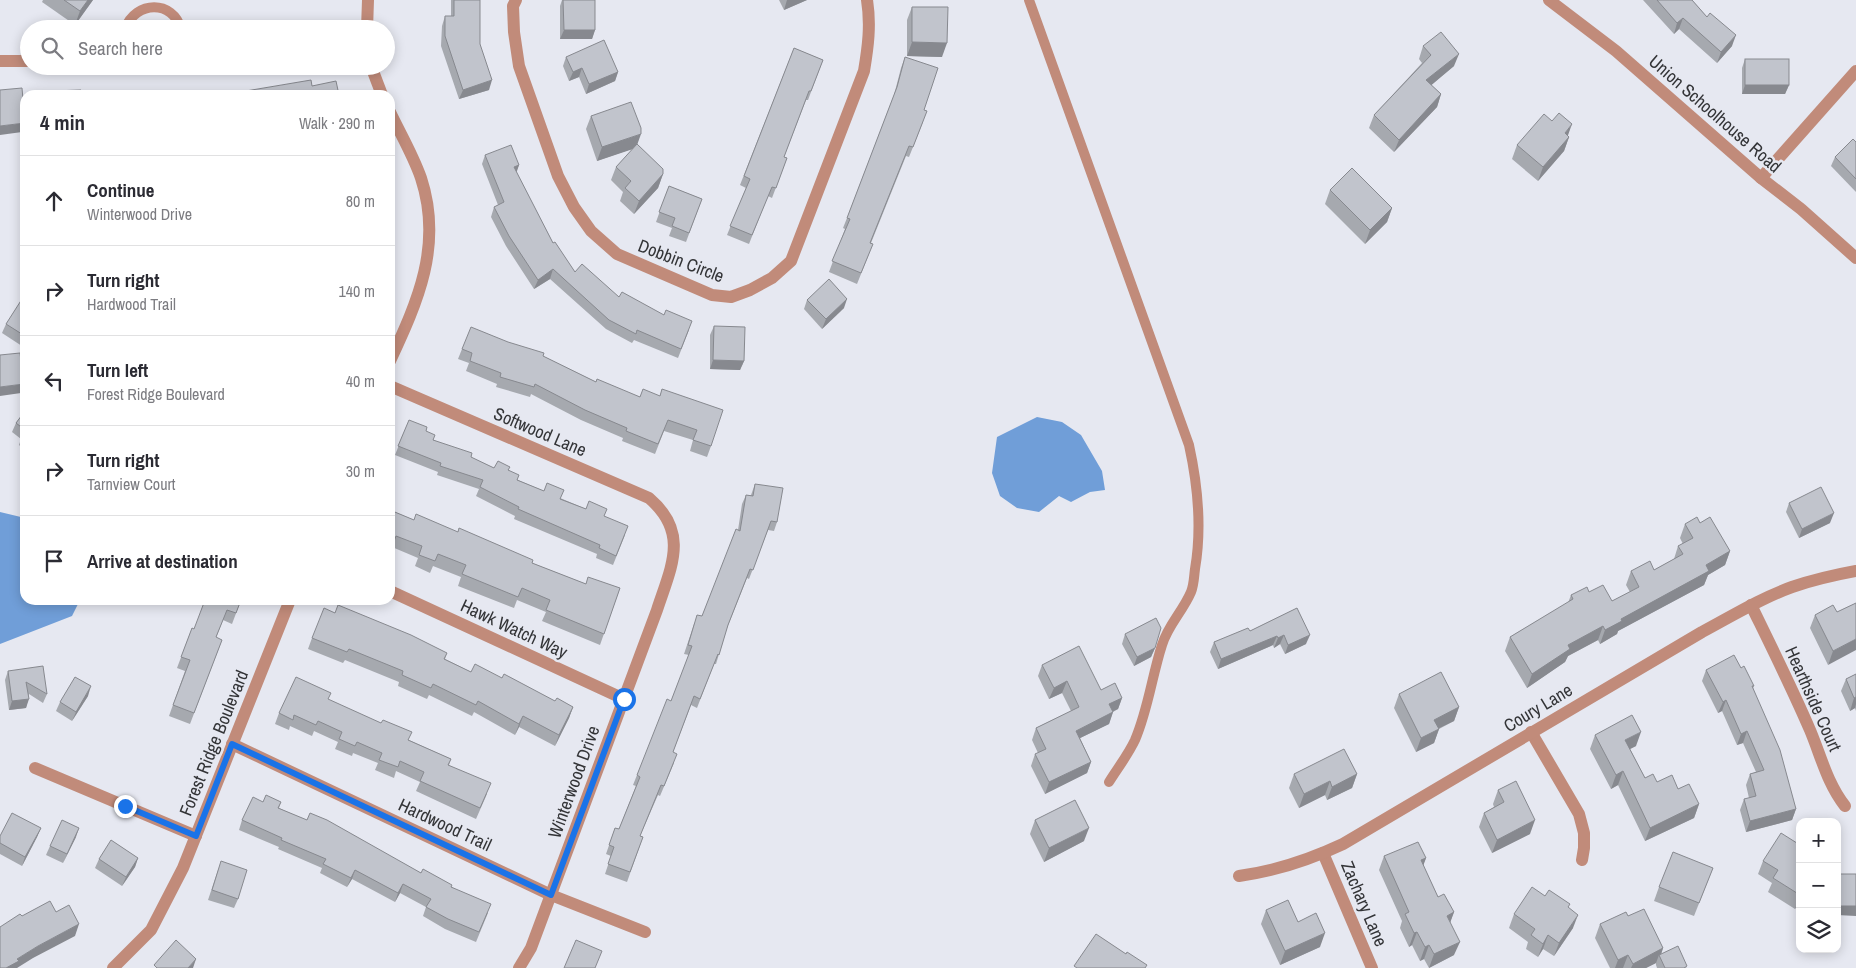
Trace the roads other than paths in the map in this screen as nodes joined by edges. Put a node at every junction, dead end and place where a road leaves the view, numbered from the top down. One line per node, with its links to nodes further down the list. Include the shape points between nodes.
1 (368, 0): 8 (street)
2 (516, 0): 3 (street, Dobbin Circle, via 513,6 514,32 519,66 558,176 590,231 617,254 712,295 731,297 772,278 791,261 864,71 870,18)
3 (867, 0)
4 (1029, 0): 28 (lane, via 1189,445 1198,494 1197,561 1192,591 1166,632 1134,741)
5 (1549, 0): 15 (street, Union Schoolhouse Road, via 1616,51)
6 (128, 20): 7 (lane, via 135,11 155,4 168,9)
7 (177, 20)
8 (367, 20)
9 (0, 61): 10 (street)
10 (20, 61)
11 (1856, 70): 15 (street)
12 (374, 75): 13 (street)
13 (380, 90)
14 (395, 123): 17 (street, via 421,179 429,230 424,279)
15 (1761, 178): 16 (street, Union Schoolhouse Road)
16 (1856, 258)
17 (395, 350)
18 (395, 388): 19 (street, Softwood Lane, via 649,498)
19 (668, 519): 24 (street, Winterwood Drive, via 675,540 675,554)
20 (1856, 571): 23 (street, Coury Lane, via 1791,588)
21 (395, 593): 24 (street, Hawk Watch Way)
22 (288, 605): 26 (street, Forest Ridge Boulevard)
23 (1751, 605): 25 (street, Coury Lane); 29 (street, Hearthside Court, via 1791,686 1828,779)
24 (624, 699): 34 (street, Winterwood Drive)
25 (1531, 732): 31 (street, Coury Lane); 32 (street, via 1579,814 1584,833)
26 (232, 744): 30 (street, Forest Ridge Boulevard); 34 (street, Hardwood Trail)
27 (35, 768): 30 (street)
28 (1109, 782)
29 (1846, 806)
30 (196, 836): 36 (street, Forest Ridge Boulevard, via 184,868 151,930)
31 (1323, 854): 33 (street, Coury Lane); 38 (street, Zachary Lane)
32 (1582, 860)
33 (1239, 876)
34 (551, 895): 35 (street, Hardwood Trail); 37 (street, Winterwood Drive, via 532,948)
35 (645, 932)
36 (113, 968)
37 (519, 968)
38 (1372, 968)

